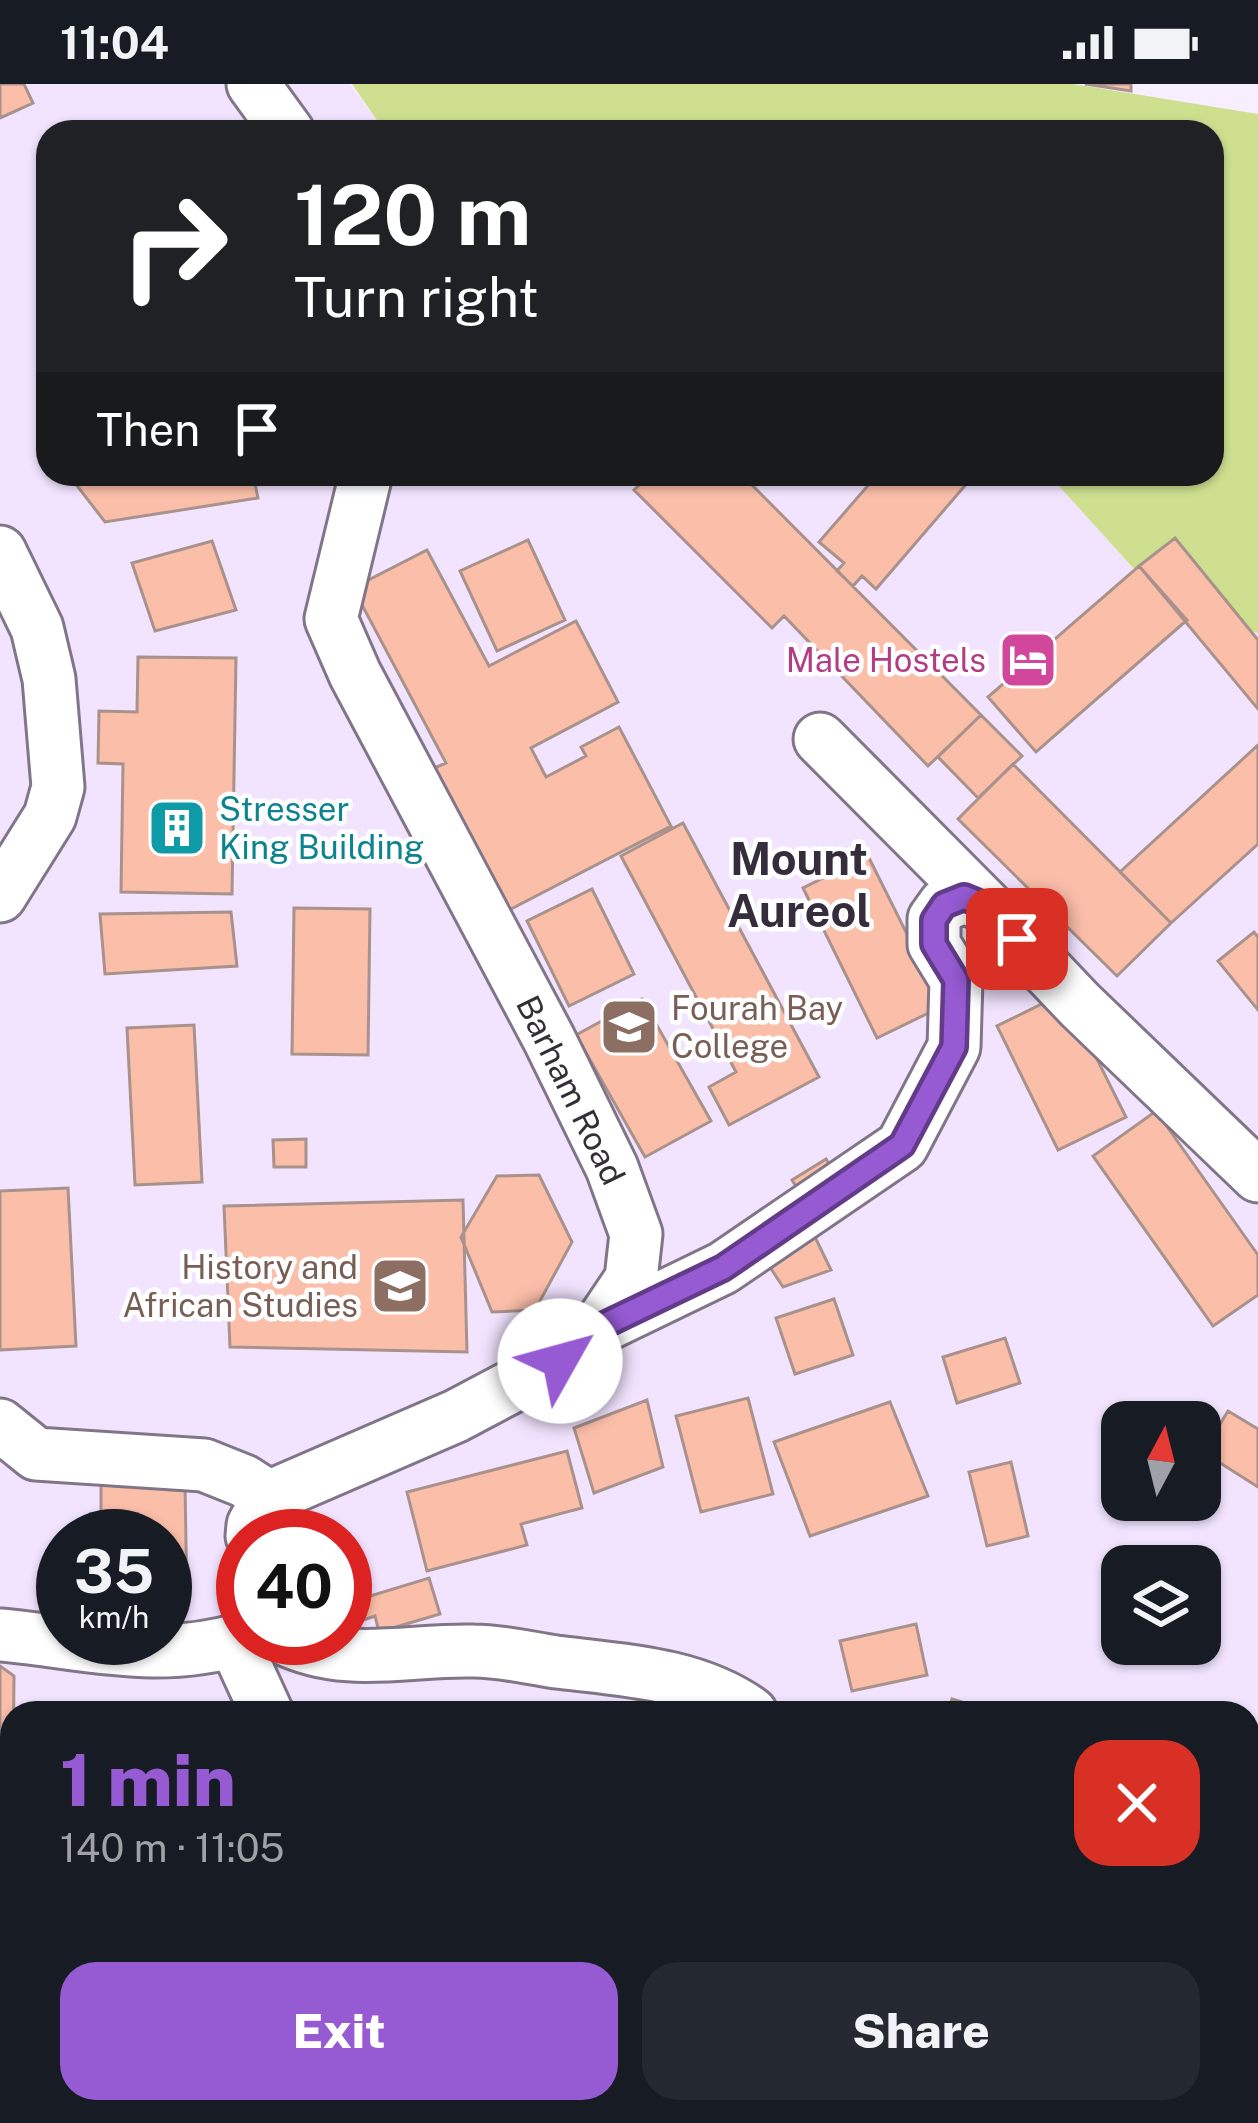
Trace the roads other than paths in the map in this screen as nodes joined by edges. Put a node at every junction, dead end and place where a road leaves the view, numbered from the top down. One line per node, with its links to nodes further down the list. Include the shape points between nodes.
1 (253, 84): 2 (street)
2 (279, 120)
3 (363, 486): 9 (street, Barham Road, via 331,619 612,1168 636,1234 631,1280)
4 (0, 552): 6 (street, via 37,628 58,787 50,816)
5 (820, 740): 7 (street)
6 (0, 896)
7 (986, 906): 8 (street); 9 (street, via 964,897 934,920 934,944 956,980 954,1047 902,1145 723,1268)
8 (1258, 1176)
9 (598, 1328): 12 (street, Barham Road, via 560,1361)
10 (0, 1425): 11 (street, via 36,1454 204,1465 244,1481)
11 (256, 1509)
12 (275, 1509)
13 (0, 1635): 14 (street, via 128,1652)
14 (216, 1646)
15 (372, 1658): 18 (street, via 474,1651 643,1671)
16 (259, 1665): 17 (street)
17 (265, 1701)
18 (734, 1701)

